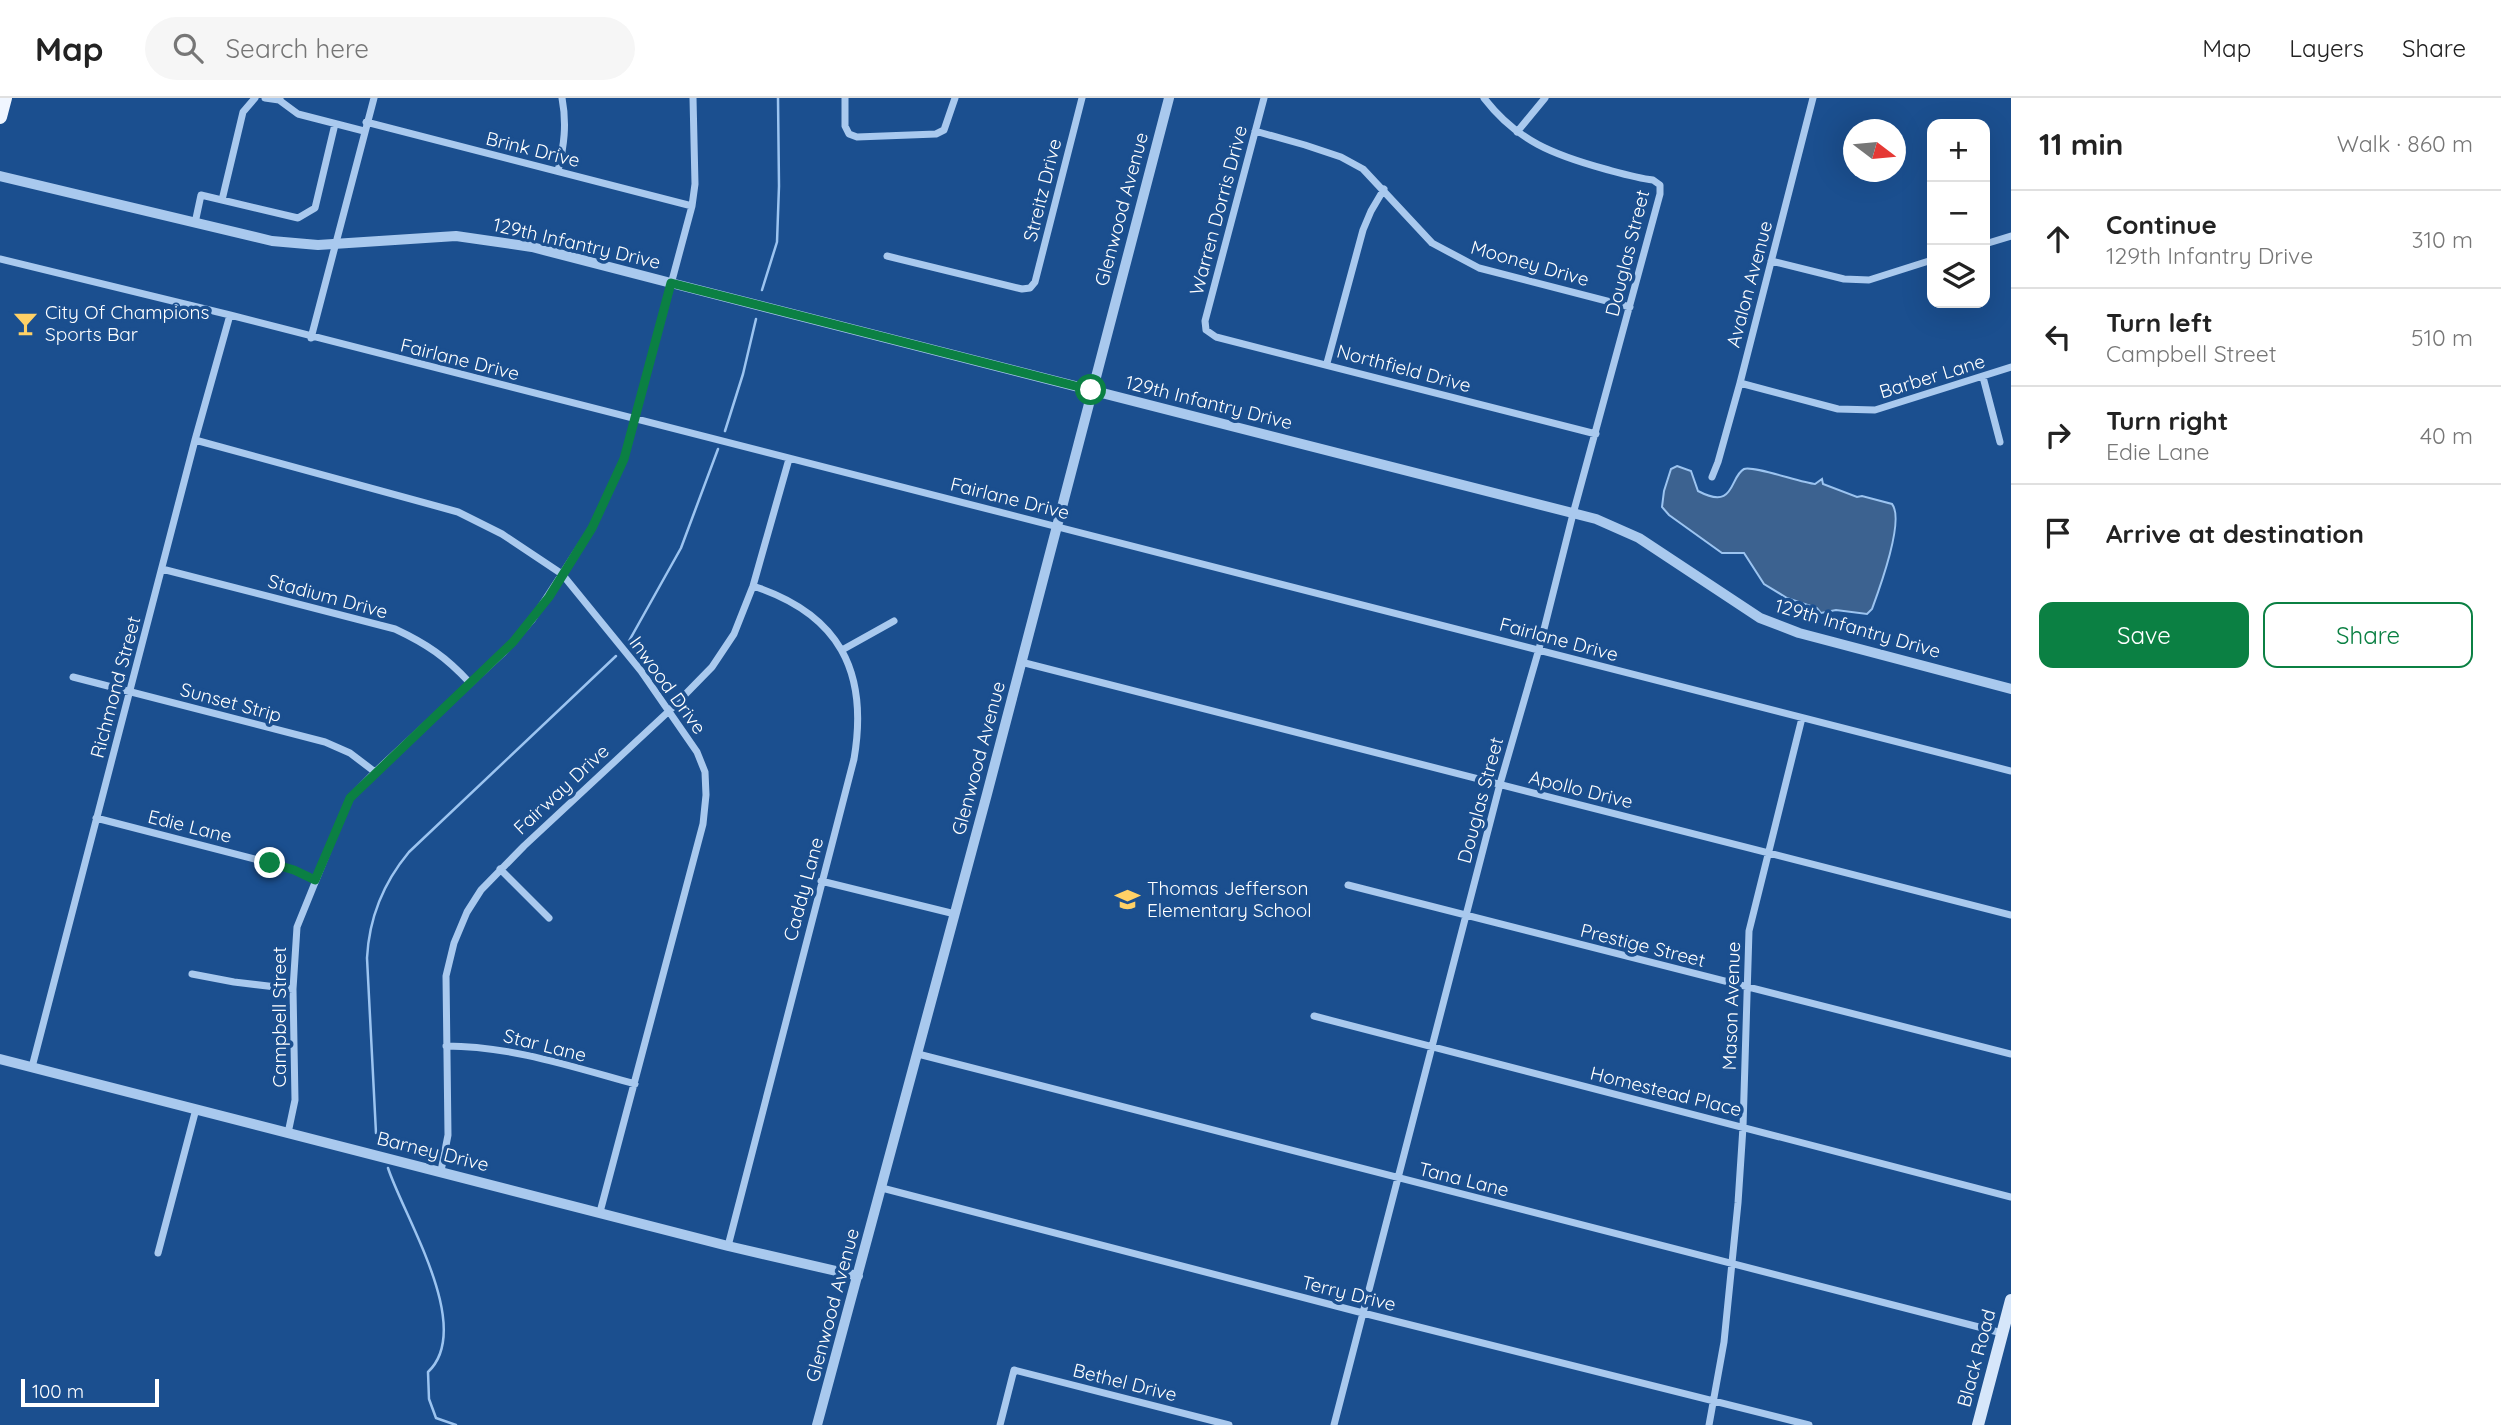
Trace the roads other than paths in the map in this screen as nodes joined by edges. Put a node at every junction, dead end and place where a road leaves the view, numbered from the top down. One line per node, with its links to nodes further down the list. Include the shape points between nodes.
1 (5, 98): 16 (main road)
2 (255, 98): 25 (street, via 243,112)
3 (265, 98): 15 (street)
4 (374, 98): 17 (street)
5 (562, 98): 22 (street, via 565,144)
6 (692, 98): 26 (street, Campbell Street)
7 (845, 98): 8 (street, via 845,126 849,134 857,136 936,134 944,130)
8 (955, 98)
9 (1082, 98): 31 (street, Streitz Drive, via 1030,288)
10 (1169, 98): 44 (street, Glenwood Avenue)
11 (1264, 98): 20 (street, Warren Dorris Drive)
12 (1484, 98): 21 (street)
13 (1545, 98): 21 (street)
14 (1813, 98): 33 (street, Avalon Avenue)
15 (280, 99): 18 (street, via 298,114)
16 (0, 117)
17 (366, 122): 19 (street); 22 (street, Brink Drive)
18 (335, 124): 19 (street); 25 (street, via 315,208 298,218)
19 (364, 131): 30 (street)
20 (1255, 131): 24 (street, Mooney Drive, via 1340,157 1363,169); 38 (street, Warren Dorris Drive)
21 (1517, 132): 36 (street, Douglas Street, via 1564,158 1660,185)
22 (558, 171): 26 (street, Brink Drive)
23 (0, 176): 27 (street, 129th Infantry Drive)
24 (1384, 189): 36 (street, Mooney Drive, via 1432,243 1451,255 1479,268); 40 (street, via 1363,230)
25 (222, 200): 27 (street, via 201,195)
26 (692, 206): 35 (street, Campbell Street)
27 (195, 223): 30 (street, 129th Infantry Drive, via 298,245)
28 (2011, 236): 29 (street)
29 (1990, 242)
30 (335, 244): 35 (street, 129th Infantry Drive, via 456,236 532,247); 39 (street)
31 (887, 256)
32 (0, 259): 37 (street, Fairlane Drive)
33 (1771, 261): 34 (street, via 1843,279 1869,280); 43 (street, Avalon Avenue)
34 (1927, 262)
35 (671, 283): 44 (street, 129th Infantry Drive); 45 (street, Campbell Street)
36 (1629, 307): 46 (street, Douglas Street)
37 (230, 315): 39 (street, Fairlane Drive); 47 (street, Richmond Street)
38 (1206, 330): 40 (street, Northfield Drive, via 1216,337)
39 (311, 338): 45 (street, Fairlane Drive)
40 (1327, 363): 46 (street, Northfield Drive)
41 (2011, 368): 42 (street, Barber Lane)
42 (1983, 377): 43 (street, Barber Lane, via 1875,410 1838,408); 48 (street)
43 (1740, 383): 50 (street, Avalon Avenue)
44 (1091, 390): 51 (street, 129th Infantry Drive); 52 (street, Glenwood Avenue)
45 (634, 419): 49 (street, Fairlane Drive); 54 (street, Campbell Street, via 608,495)
46 (1596, 434): 51 (street, Douglas Street)
47 (195, 440): 53 (street, Richmond Street); 54 (street, Inwood Drive, via 458,512 502,534)
48 (2000, 442)
49 (789, 459): 52 (street, Fairlane Drive); 55 (street, Fairway Drive)
50 (1712, 477)
51 (1573, 514): 57 (street, Douglas Street); 62 (street, 129th Infantry Drive, via 1639,538 1760,618 1799,633)
52 (1057, 527): 57 (street, Fairlane Drive); 59 (street, Glenwood Avenue)
53 (162, 569): 61 (street, Stadium Drive, via 395,629 425,643); 63 (street, Richmond Street)
54 (562, 575): 61 (street, Campbell Street, via 532,620); 64 (street, Inwood Drive)
55 (753, 586): 58 (street, Caddy Lane, via 803,608); 64 (street, Fairway Drive, via 734,634 692,690)
56 (894, 621): 58 (street)
57 (1539, 649): 65 (street, Fairlane Drive); 68 (street, Douglas Street)
58 (842, 650): 73 (street, Caddy Lane, via 854,677 859,731)
59 (1021, 662): 68 (street, Apollo Drive); 75 (street, Glenwood Avenue)
60 (73, 677): 63 (street, Sunset Strip)
61 (470, 683): 67 (street, Campbell Street)
62 (2011, 689)
63 (131, 691): 67 (street, Sunset Strip, via 325,742); 69 (street, Richmond Street)
64 (669, 711): 71 (street, Fairway Drive); 89 (street, Inwood Drive, via 697,752 705,772 706,795 703,824)
65 (1802, 718): 66 (street, Fairlane Drive); 70 (street, Mason Avenue)
66 (2011, 771)
67 (375, 772): 72 (street, Campbell Street, via 350,798)
68 (1500, 784): 70 (street, Apollo Drive); 77 (street, Douglas Street)
69 (96, 818): 72 (street, Edie Lane, via 270,863); 88 (street, Richmond Street)
70 (1767, 853): 76 (street, Apollo Drive); 81 (street, Mason Avenue, via 1749,931)
71 (500, 869): 78 (street); 83 (street, Fairway Drive, via 467,912 454,943 446,976)
72 (315, 880): 80 (street, Campbell Street, via 297,927)
73 (821, 881): 75 (street); 98 (street, Caddy Lane)
74 (1348, 886): 77 (street, Prestige Street)
75 (955, 914): 85 (street, Glenwood Avenue)
76 (2011, 915)
77 (1466, 916): 81 (street, Prestige Street); 84 (street, Douglas Street)
78 (549, 918)
79 (192, 974): 80 (street)
80 (293, 989): 92 (street, Campbell Street, via 295,1100)
81 (1747, 989): 86 (street, Prestige Street); 91 (street, Mason Avenue)
82 (1314, 1016): 84 (street, Homestead Place)
83 (446, 1046): 89 (street, Star Lane, via 504,1049); 93 (street, Fairway Drive, via 448,1135)
84 (1432, 1048): 91 (street, Homestead Place); 94 (street, Douglas Street)
85 (918, 1054): 94 (street, Tana Lane); 95 (street, Glenwood Avenue)
86 (2011, 1054)
87 (0, 1059): 88 (street, Barney Drive)
88 (32, 1067): 90 (street, Barney Drive)
89 (635, 1084): 97 (street, Inwood Drive)
90 (196, 1109): 92 (street, Barney Drive); 99 (street)
91 (1744, 1127): 96 (street, Homestead Place); 100 (street, Mason Avenue)
92 (288, 1133): 93 (street, Barney Drive)
93 (441, 1171): 97 (street, Barney Drive)
94 (1397, 1179): 100 (street, Tana Lane); 103 (street, Douglas Street)
95 (882, 1188): 101 (street, Glenwood Avenue); 103 (street, Terry Drive)
96 (2011, 1197)
97 (600, 1212): 98 (street, Barney Drive)
98 (728, 1246): 101 (street, Barney Drive)
99 (158, 1253)
100 (1731, 1263): 104 (street, Tana Lane); 105 (street, Mason Avenue)
101 (858, 1276): 106 (street, Glenwood Avenue)
102 (2011, 1300): 104 (main road, Black Road)
103 (1363, 1313): 105 (street, Terry Drive); 109 (street, Douglas Street)
104 (2003, 1333): 112 (main road, Black Road)
105 (1714, 1400): 110 (street, Mason Avenue); 111 (street, Terry Drive)
106 (817, 1425)
107 (1000, 1425): 108 (street, Bethel Drive, via 1014,1370)
108 (1229, 1425)
109 (1334, 1425)
110 (1709, 1425)
111 (1809, 1425)
112 (1978, 1425)

